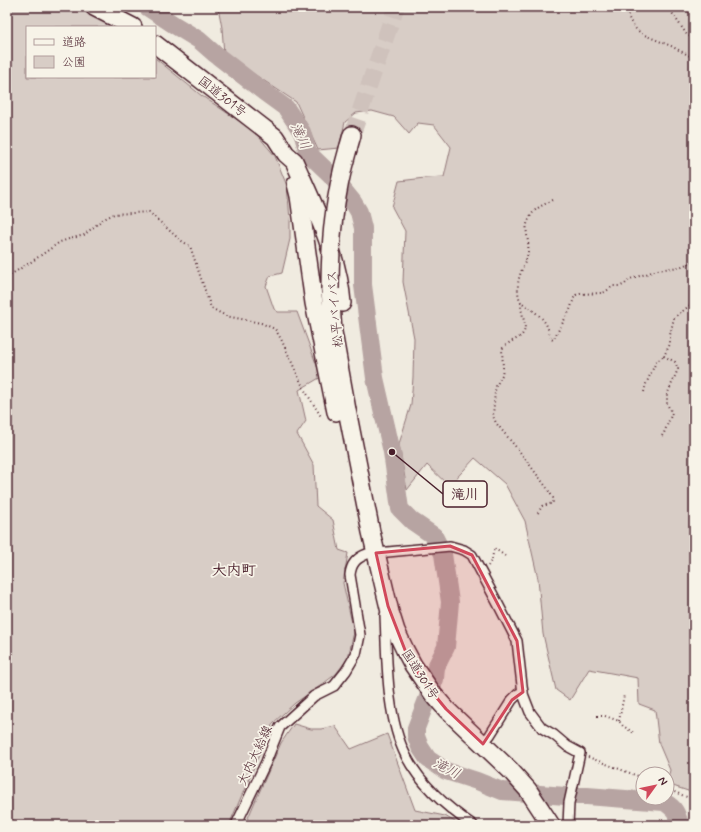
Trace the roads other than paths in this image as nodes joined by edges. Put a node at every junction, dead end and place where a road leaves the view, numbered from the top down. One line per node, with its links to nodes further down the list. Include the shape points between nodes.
1 (94, 7): 2 (highway)
2 (130, 26)
3 (156, 45): 5 (highway, 国道301号, via 275,137)
4 (350, 142): 6 (highway, 松平バイパス, bridge, via 337,192 330,258 330,289 333,332)
5 (286, 154): 6 (highway, via 294,161 311,200 328,240 339,278 349,366 365,447 364,455); 7 (highway, via 299,196 314,303 339,425 353,476)
6 (358, 464): 7 (highway, 松平バイパス)
7 (362, 484): 8 (highway, 国道301号)
8 (376, 552): 9 (highway, 国道301号); 10 (street, 大内大給線, via 450,546 472,555 517,641); 12 (street, 大内大給線, via 361,556 350,570 360,635 356,654 334,686 314,696 280,727)
9 (388, 606): 11 (highway, 国道301号, via 396,631 423,680 446,709); 13 (street, via 385,613 389,689 399,742 414,771 426,786 456,814)
10 (523, 692): 11 (street, via 512,700); 15 (street, 大内大給線, via 530,712 542,728 580,753 569,803)
11 (482, 744): 14 (highway, 国道301号, via 528,790)
12 (236, 825)
13 (473, 825)
14 (551, 825)
15 (568, 825)

